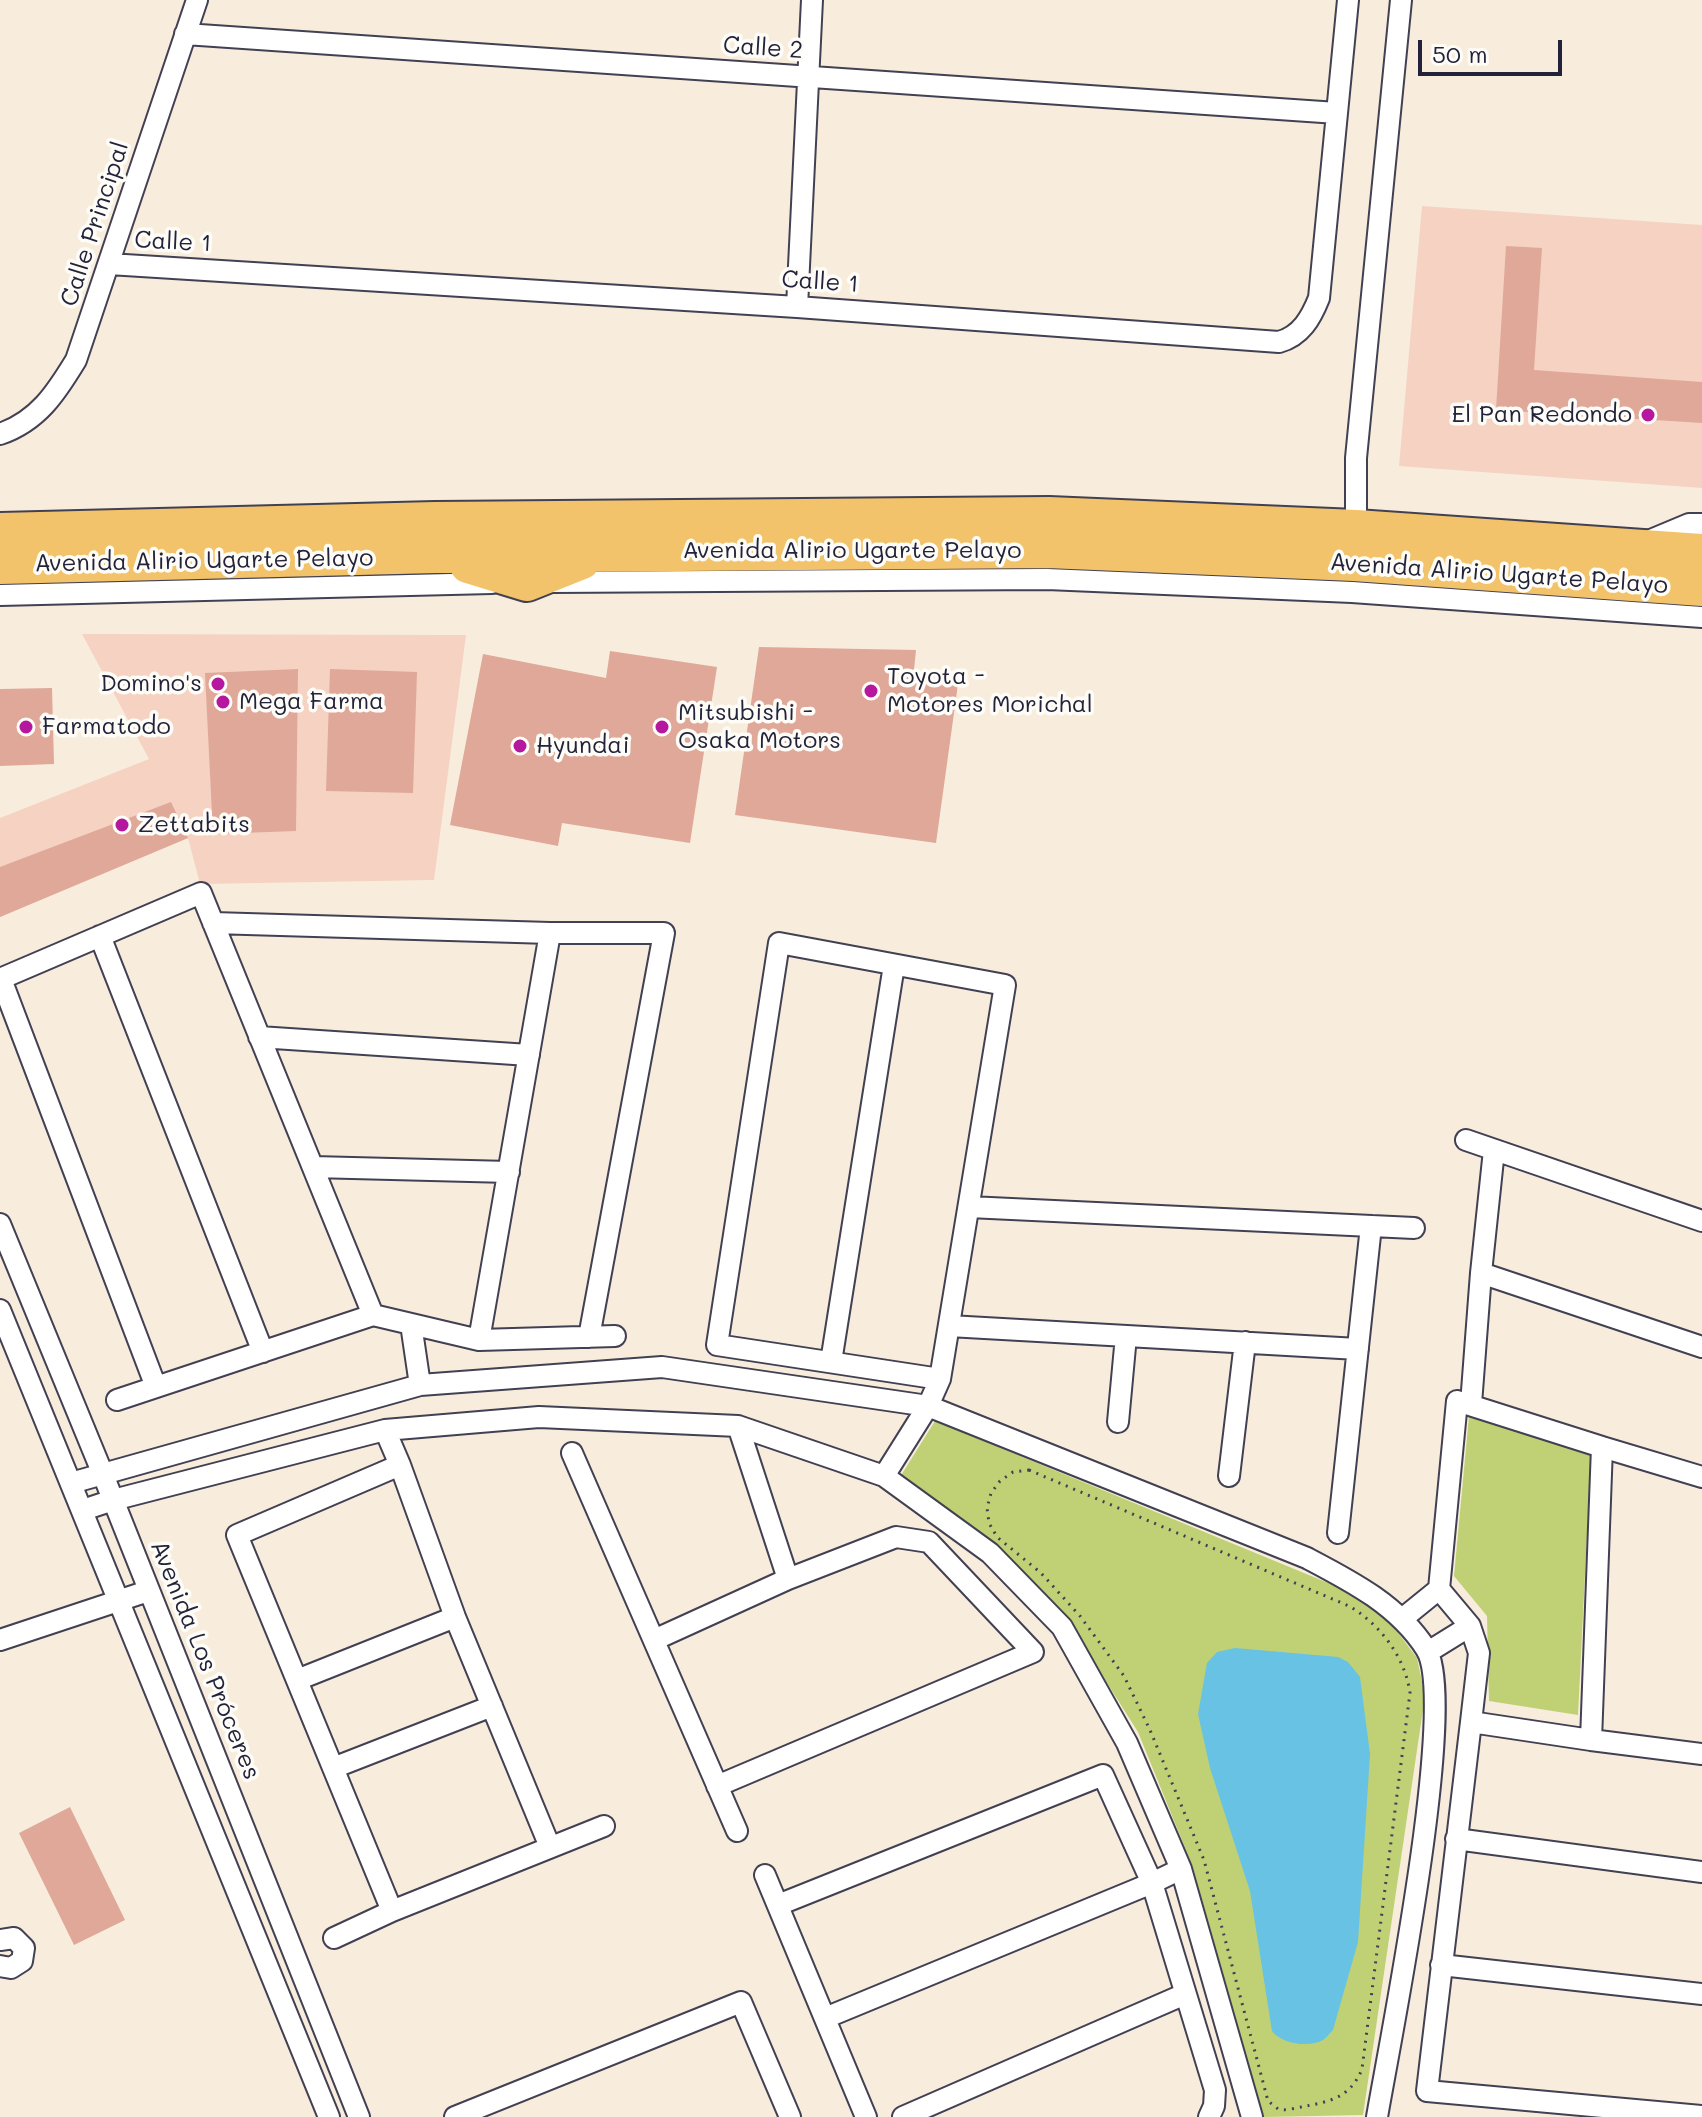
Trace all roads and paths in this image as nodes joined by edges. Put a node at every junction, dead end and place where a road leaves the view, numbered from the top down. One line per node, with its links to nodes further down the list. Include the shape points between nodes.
1 (197, 0): 5 (street, Calle Principal)
2 (812, 0): 6 (street)
3 (1348, 0): 7 (street)
4 (1401, 0): 12 (street, via 1356,458)
5 (185, 34): 6 (street, Calle 2); 8 (street, Calle Principal)
6 (807, 77): 7 (street, Calle 2); 9 (street)
7 (1337, 113): 9 (street, Calle 1, via 1319,298 1308,322 1288,340)
8 (109, 264): 9 (street, Calle 1); 10 (street, Calle Principal, via 76,360 62,384 30,420)
9 (797, 307)
10 (0, 434)
11 (1702, 524): 14 (street, Avenida Alirio Ugarte Pelayo, via 1689,524)
12 (1356, 528): 13 (highway, Avenida Alirio Ugarte Pelayo, via 1049,515 912,515); 14 (highway, Avenida Alirio Ugarte Pelayo)
13 (0, 531)
14 (1632, 548): 15 (highway, Avenida Alirio Ugarte Pelayo)
15 (1702, 552)
16 (602, 553): 17 (highway, Avenida Alirio Ugarte Pelayo); 19 (highway); 20 (highway, Avenida Alirio Ugarte Pelayo, via 1048,550 1354,563)
17 (436, 555): 18 (highway, Avenida Alirio Ugarte Pelayo); 19 (highway)
18 (0, 566)
19 (527, 583): 21 (street, Avenida Alirio Ugarte Pelayo); 22 (street, Avenida Alirio Ugarte Pelayo, via 1047,579 1352,592)
20 (1702, 588)
21 (0, 595)
22 (1702, 617)
23 (213, 923): 24 (street); 25 (street, via 201,893); 28 (street)
24 (550, 933): 29 (street); 46 (street, via 664,933)
25 (100, 936): 27 (street); 51 (street)
26 (894, 965): 34 (street, via 1005,985); 52 (street); 52 (street, via 779,943 717,1345)
27 (0, 979): 55 (street)
28 (259, 1037): 29 (street); 32 (street)
29 (529, 1055): 33 (street)
30 (1466, 1140): 31 (street)
31 (1494, 1150): 35 (street); 39 (street)
32 (313, 1167): 33 (street); 41 (street)
33 (509, 1172): 47 (street)
34 (969, 1207): 37 (street); 43 (street)
35 (1702, 1221)
36 (0, 1224): 66 (street, Avenida Los Próceres)
37 (1371, 1226): 38 (street); 50 (street)
38 (1414, 1228)
39 (1481, 1273): 49 (street); 57 (street)
40 (0, 1310): 70 (street)
41 (373, 1315): 42 (street); 51 (street)
42 (411, 1324): 47 (street); 54 (street)
43 (949, 1326): 45 (street); 53 (street)
44 (615, 1336): 46 (street)
45 (1126, 1336): 48 (street); 59 (street)
46 (589, 1337): 47 (street)
47 (479, 1340)
48 (1245, 1342): 50 (street); 68 (street)
49 (1702, 1347)
50 (1358, 1349): 73 (street)
51 (263, 1352): 55 (street)
52 (831, 1362): 53 (street)
53 (940, 1379): 58 (street)
54 (420, 1385): 58 (street, via 662,1367); 66 (street)
55 (156, 1387): 56 (street)
56 (117, 1400)
57 (1471, 1404): 62 (street); 75 (street, via 1457,1401)
58 (928, 1406): 67 (street); 79 (street, via 1307,1558 1363,1587)
59 (1118, 1422)
60 (738, 1426): 61 (street, via 539,1417); 67 (street); 74 (street)
61 (385, 1430): 64 (street); 71 (street)
62 (1602, 1447): 69 (street); 87 (street)
63 (572, 1453): 82 (street)
64 (400, 1465): 78 (street); 84 (street, via 237,1535)
65 (1029, 1470): 65 (path, via 1000,1481 987,1508 989,1523 997,1537 1041,1573 1080,1616 1124,1676 1204,1860 1268,2101 1287,2110 1343,2096 1362,2069 1410,1693 1404,1666 1375,1623 1349,1606)
66 (102, 1472): 70 (street); 71 (street, Avenida Los Próceres)
67 (884, 1476): 95 (street, via 990,1553 1062,1627 1127,1743)
68 (1229, 1476)
69 (1702, 1477)
70 (71, 1483): 72 (street)
71 (113, 1500): 72 (street); 76 (street, Avenida Los Próceres)
72 (83, 1510): 77 (street)
73 (1338, 1533)
74 (788, 1579): 82 (street); 90 (street, via 896,1537 929,1542 1033,1652)
75 (1439, 1589): 79 (street); 80 (street)
76 (148, 1591): 77 (street); 110 (street, Avenida Los Próceres)
77 (120, 1600): 81 (street); 109 (street)
78 (455, 1617): 84 (street); 85 (street)
79 (1402, 1619): 83 (street)
80 (1470, 1626): 83 (street); 86 (street, via 1479,1653)
81 (0, 1640)
82 (654, 1640): 90 (street)
83 (1428, 1652): 117 (street, via 1436,1705 1424,1836)
84 (297, 1680): 89 (street)
85 (492, 1706): 89 (street); 94 (street)
86 (1471, 1722): 87 (street); 93 (street)
87 (1591, 1740): 88 (street)
88 (1702, 1754)
89 (333, 1768): 100 (street)
90 (717, 1786): 92 (street)
91 (604, 1826): 94 (street)
92 (737, 1831)
93 (1456, 1839): 96 (street); 103 (street)
94 (550, 1847): 100 (street)
95 (1181, 1869): 98 (street); 116 (street)
96 (1702, 1872)
97 (765, 1875): 99 (street)
98 (1152, 1883): 99 (street, via 1103,1775); 105 (street); 107 (street)
99 (778, 1905): 107 (street)
100 (392, 1911): 101 (street)
101 (334, 1938)
102 (0, 1940): 104 (street, via 14,1938 24,1948 22,1961 11,1968)
103 (1441, 1965): 106 (street); 108 (street, via 1427,2091)
104 (0, 1966)
105 (1185, 1994): 114 (street); 115 (street, via 1215,2090)
106 (1702, 1994)
107 (825, 2018): 113 (street)
108 (1702, 2116)
109 (329, 2117)
110 (359, 2117)
111 (455, 2117): 112 (street, via 741,2002)
112 (790, 2117)
113 (866, 2117)
114 (903, 2117)
115 (1209, 2117)
116 (1252, 2117)
117 (1377, 2117)

